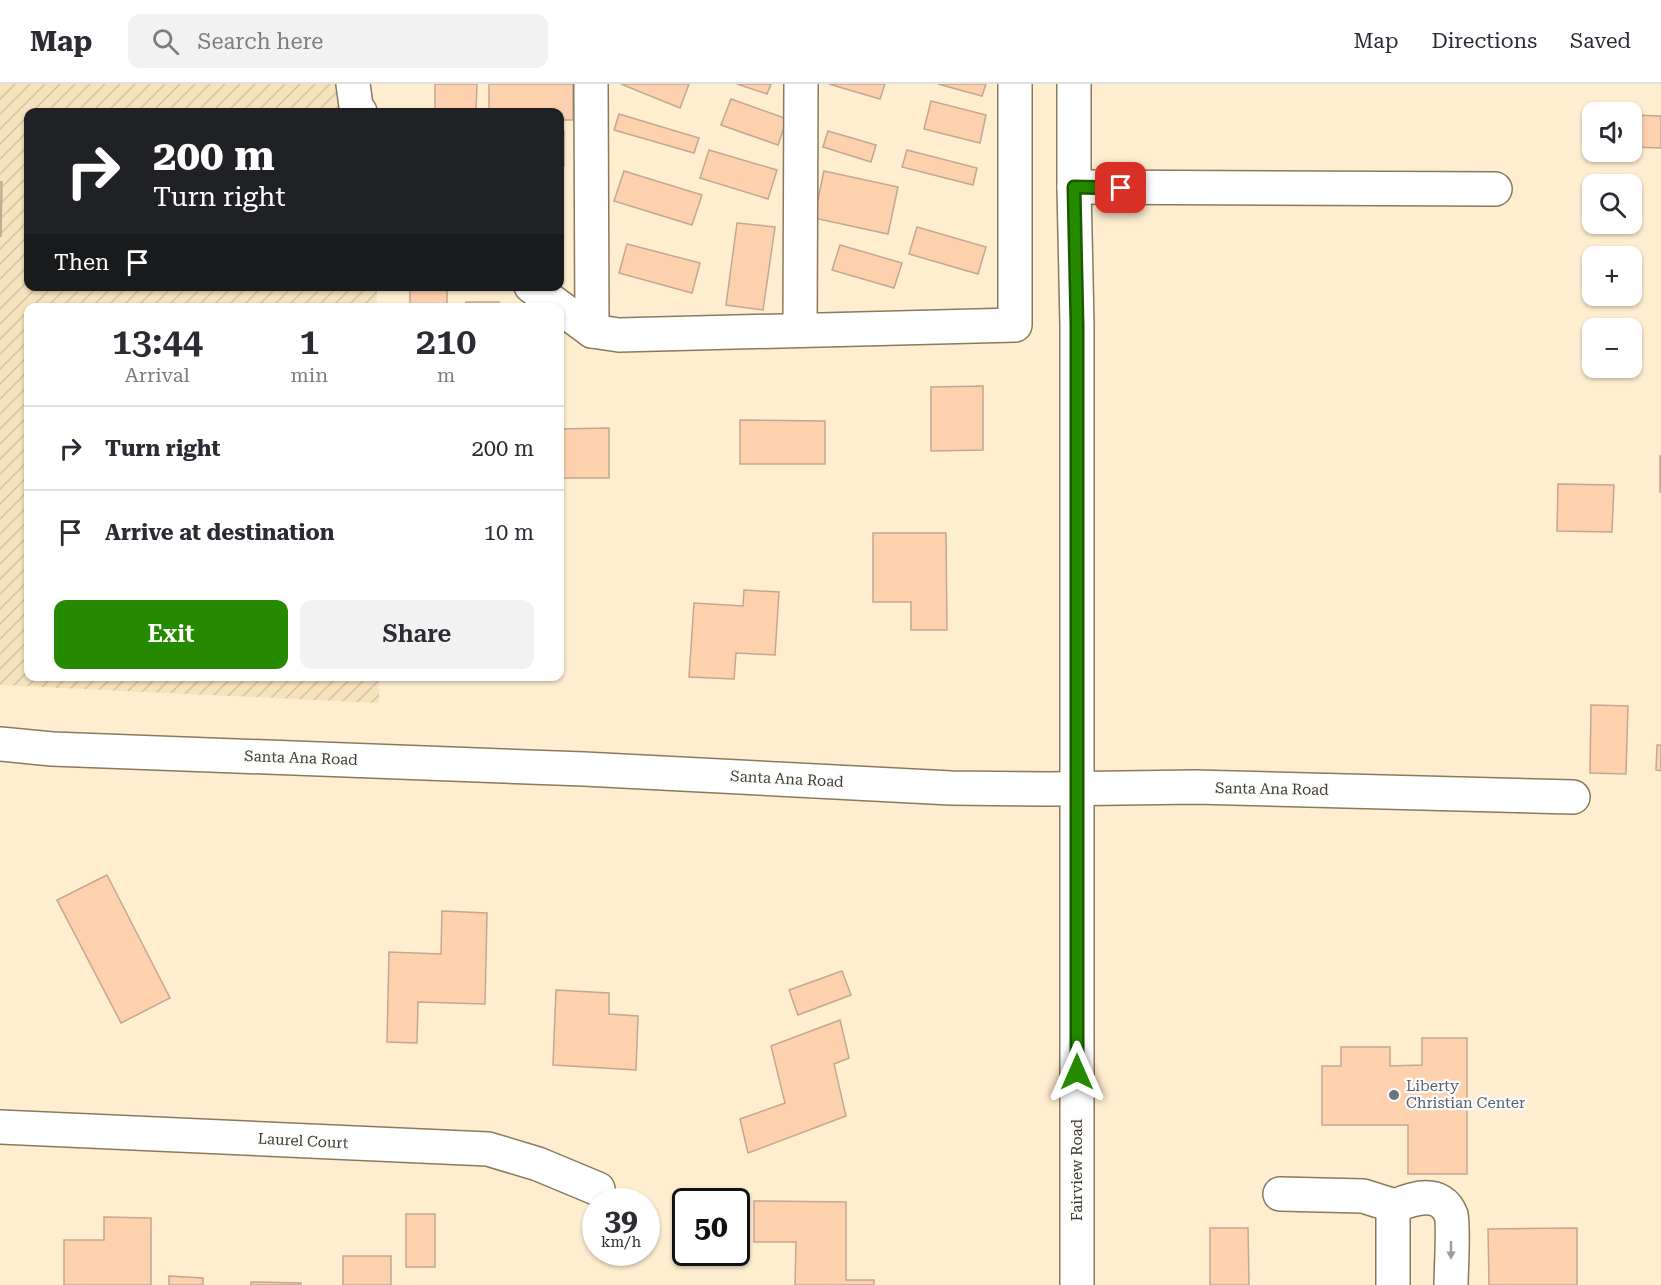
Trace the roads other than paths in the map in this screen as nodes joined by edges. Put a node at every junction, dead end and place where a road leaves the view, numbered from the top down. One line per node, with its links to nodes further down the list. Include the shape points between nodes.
1 (352, 84): 6 (street)
2 (591, 84): 13 (street)
3 (801, 84): 12 (street)
4 (1015, 84): 12 (street, via 1016,325)
5 (1074, 84): 7 (street, Fairview Road)
6 (357, 108)
7 (1074, 187): 8 (street); 15 (street, Fairview Road)
8 (1495, 189)
9 (538, 291): 10 (street)
10 (554, 303)
11 (564, 310): 13 (street)
12 (800, 330): 13 (street, via 619,335)
13 (592, 331)
14 (0, 744): 15 (street, Santa Ana Road, via 951,788)
15 (1077, 789): 16 (street, Santa Ana Road); 21 (street, Fairview Road)
16 (1574, 797)
17 (0, 1127): 18 (street, Laurel Court, via 488,1149)
18 (596, 1188)
19 (1280, 1194): 20 (street, via 1363,1196)
20 (1395, 1206): 22 (street); 23 (street, one-way to 23, via 1410,1199 1430,1197 1442,1202 1451,1216)
21 (1077, 1285)
22 (1393, 1285)
23 (1451, 1285)

